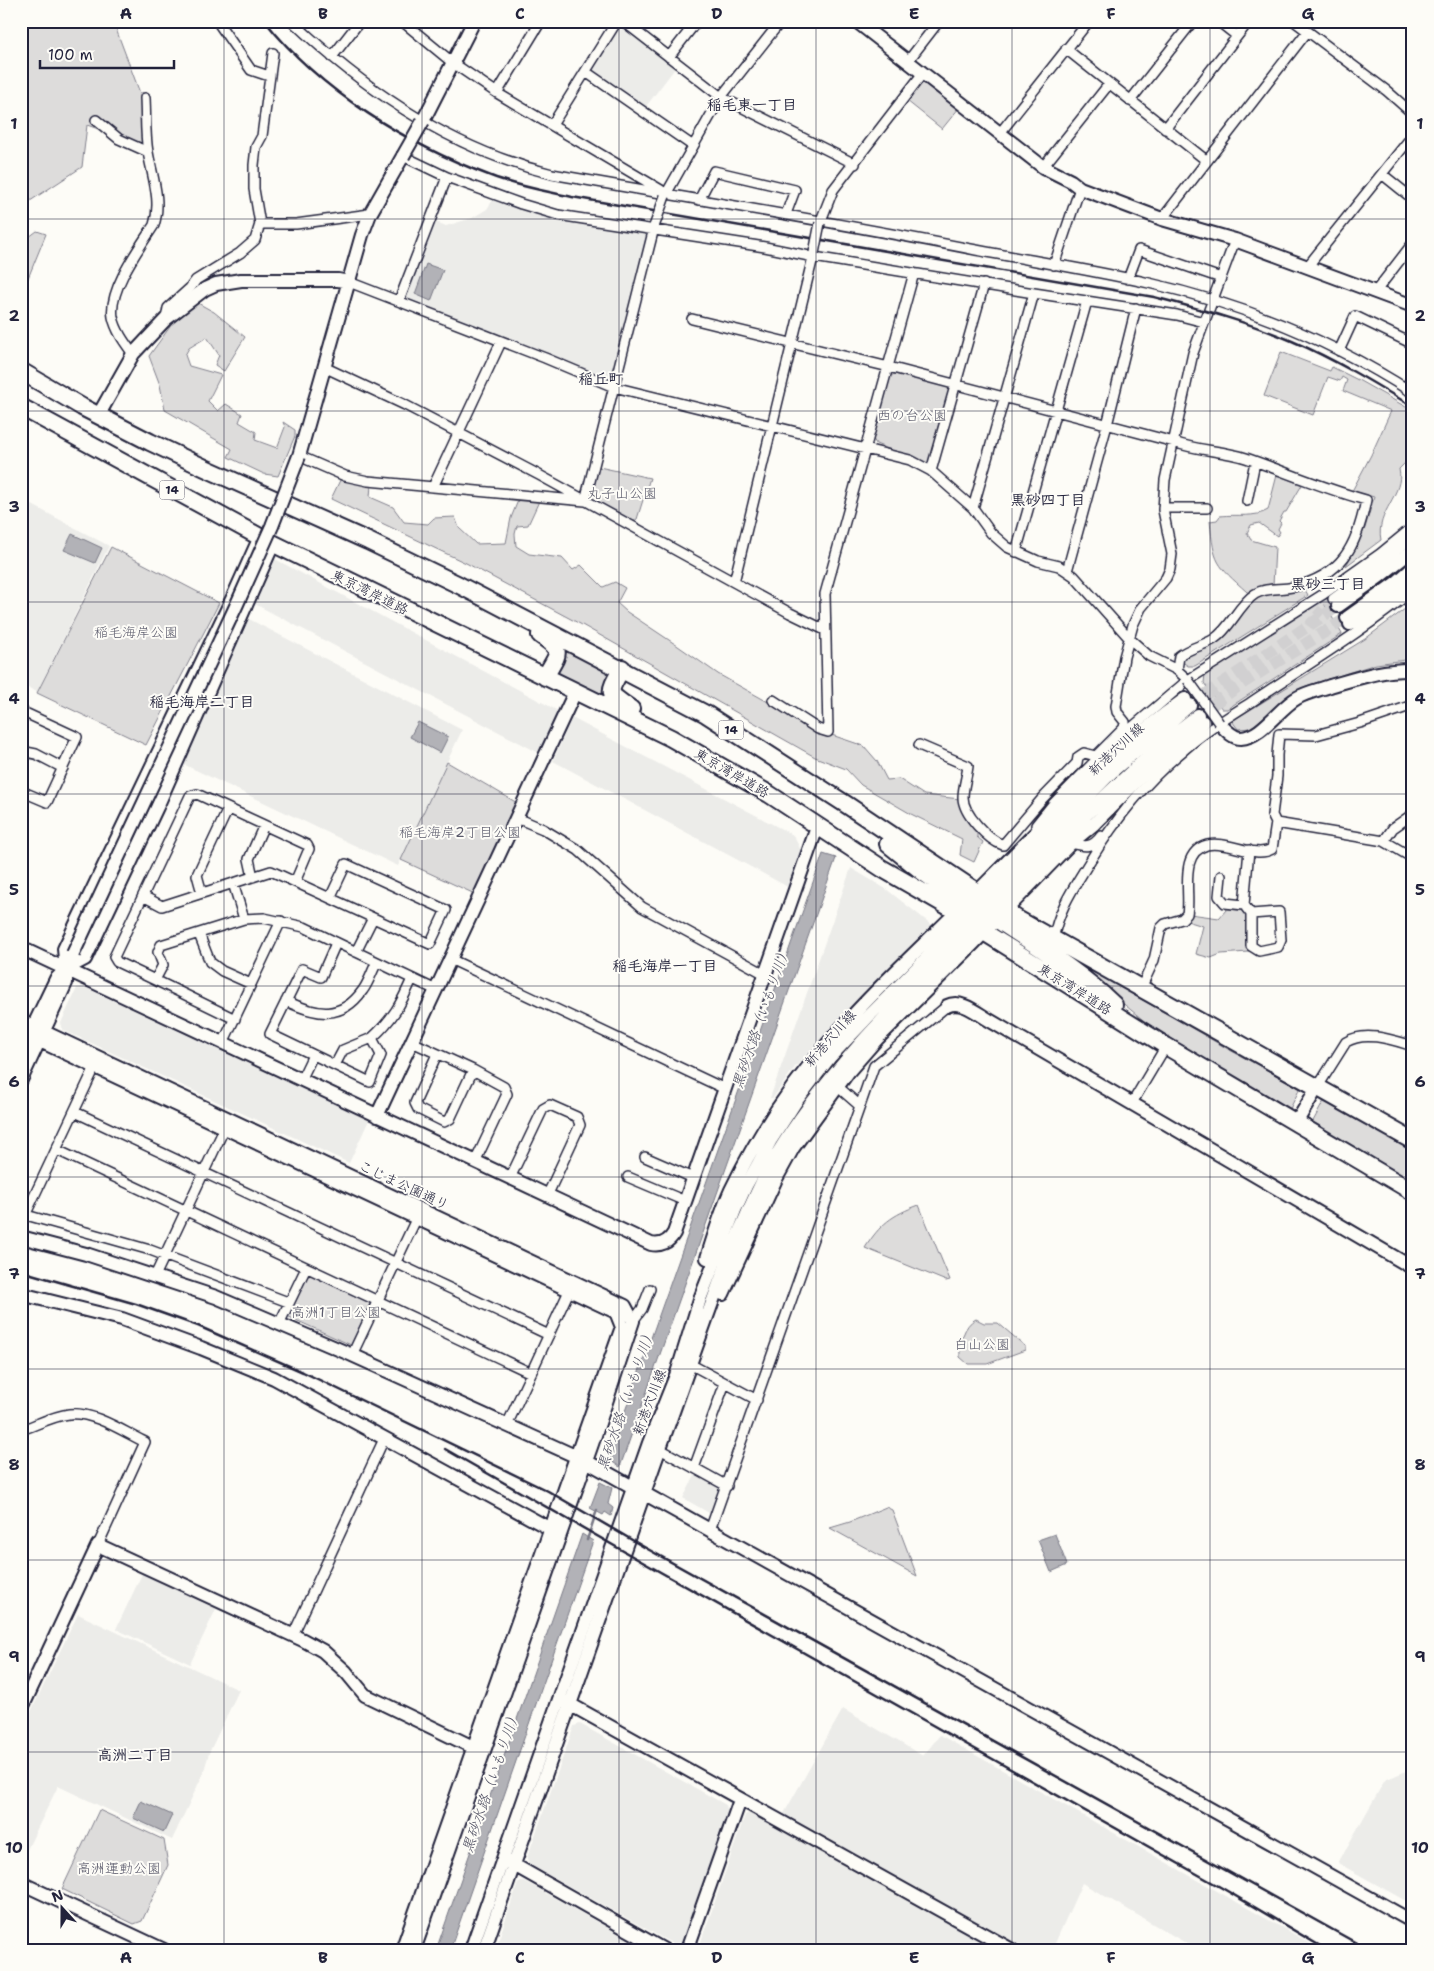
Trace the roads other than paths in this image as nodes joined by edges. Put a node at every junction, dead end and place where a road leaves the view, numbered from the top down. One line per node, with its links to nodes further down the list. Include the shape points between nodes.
1 (217, 21): 28 (street, via 251,70)
2 (292, 21): 22 (street)
3 (360, 21): 22 (street)
4 (402, 21): 25 (street)
5 (474, 21): 25 (street)
6 (541, 21): 30 (street)
7 (617, 21): 26 (street)
8 (623, 21): 23 (street)
9 (697, 21): 23 (street)
10 (781, 21): 31 (street)
11 (856, 21): 24 (street)
12 (939, 21): 24 (street)
13 (1089, 21): 20 (street)
14 (1193, 21): 33 (street)
15 (1218, 21): 19 (street)
16 (1249, 21): 19 (street)
17 (1294, 21): 18 (street)
18 (1307, 32): 34 (street); 44 (street)
19 (1237, 36): 38 (street)
20 (1066, 50): 29 (street); 39 (street)
21 (273, 53): 28 (street)
22 (332, 57): 36 (street, via 370,87)
23 (669, 57): 31 (street)
24 (908, 61): 27 (street)
25 (453, 63): 30 (street); 36 (street)
26 (586, 72): 37 (street); 41 (street)
27 (923, 73): 39 (street); 45 (street)
28 (269, 76): 57 (street, via 262,136 256,146 254,165)
29 (1109, 84): 33 (street); 46 (street)
30 (498, 92): 37 (street)
31 (721, 97): 41 (street); 45 (street)
32 (145, 98): 42 (street)
33 (1130, 101): 38 (street)
34 (1413, 114)
35 (96, 120): 42 (street, via 119,139)
36 (423, 120): 43 (street, bridge); 50 (street, via 465,144 524,167)
37 (552, 125): 50 (street)
38 (1165, 128): 44 (street)
39 (1000, 133): 46 (street)
40 (1413, 135): 47 (street)
41 (693, 146): 50 (street)
42 (148, 152): 83 (street, via 157,215 121,282 112,307 119,333)
43 (403, 156): 48 (street); 53 (street)
44 (1207, 160): 55 (street)
45 (855, 164): 56 (street, via 833,190)
46 (1043, 167): 49 (street)
47 (1382, 174): 51 (street); 63 (street)
48 (447, 177): 58 (street, via 558,215); 71 (street)
49 (1080, 188): 55 (street); 62 (street)
50 (666, 195): 52 (street); 58 (street, bridge)
51 (1413, 199)
52 (699, 200): 54 (street); 54 (street, via 714,171 795,190)
53 (370, 214): 57 (street, via 296,224); 67 (street)
54 (786, 214): 56 (street)
55 (1162, 219): 59 (street)
56 (820, 222): 61 (street, bridge); 62 (street)
57 (260, 224): 76 (street, via 255,240 196,280 168,308)
58 (654, 227): 61 (street); 89 (street)
59 (1235, 240): 63 (street); 65 (street)
60 (1412, 245): 69 (street)
61 (814, 255): 64 (street); 80 (street)
62 (1054, 265): 66 (street)
63 (1307, 267): 69 (street)
64 (914, 273): 68 (street); 85 (street)
65 (1222, 278): 66 (street, via 1139,250); 73 (street)
66 (1128, 279): 73 (street)
67 (349, 282): 71 (street); 76 (street, via 229,281 205,289); 84 (street)
68 (984, 284): 70 (street); 88 (street)
69 (1376, 291): 74 (street)
70 (1034, 293): 72 (street); 91 (street)
71 (400, 301): 79 (street)
72 (1087, 301): 75 (street); 93 (street)
73 (1214, 301): 78 (street); 82 (street, via 1294,330)
74 (1413, 306)
75 (1136, 308): 78 (street); 95 (street)
76 (166, 319): 83 (street)
77 (692, 319): 80 (street)
78 (1204, 322): 98 (street, via 1193,353)
79 (501, 342): 89 (street); 97 (street)
80 (793, 344): 85 (street); 96 (street)
81 (1413, 344): 82 (street, via 1355,316)
82 (1339, 351): 90 (street)
83 (133, 354): 94 (street)
84 (324, 366): 97 (street); 100 (street)
85 (889, 367): 88 (street); 99 (street)
86 (21, 371): 94 (highway, 14)
87 (1413, 374): 90 (street)
88 (956, 385): 91 (street); 102 (street)
89 (614, 387): 96 (street); 104 (street)
90 (1409, 391)
91 (1005, 398): 93 (street); 106 (street)
92 (21, 407): 111 (highway, 東京湾岸道路 / 14)
93 (1056, 412): 95 (street); 113 (street)
94 (98, 416): 120 (highway, 14)
95 (1107, 425): 98 (street); 115 (street)
96 (772, 426): 99 (street); 117 (street)
97 (458, 432): 103 (street); 104 (street)
98 (1174, 442): 101 (street); 107 (street, via 1165,480)
99 (866, 448): 102 (street, via 910,460); 121 (street, via 825,594)
100 (299, 456): 103 (street, via 345,476); 175 (street, bridge, via 237,604)
101 (1255, 462): 105 (street); 124 (street, via 1366,500 1364,514 1341,563 1328,573 1293,587 1256,593 1214,639 1179,656)
102 (931, 471): 106 (street)
103 (433, 487): 104 (street)
104 (585, 501): 117 (street)
105 (1247, 502)
106 (973, 508): 113 (street, via 991,533)
107 (1163, 508): 108 (street); 122 (street, via 1172,554 1170,569 1141,608)
108 (1207, 508)
109 (1413, 527): 127 (street, via 1322,595)
110 (1413, 536): 119 (street)
111 (267, 540): 126 (highway, 東京湾岸道路 / 14); 175 (street, via 234,597 64,949); 175 (street, via 157,807 85,959)
112 (1413, 550): 119 (street, via 1380,576)
113 (1016, 552): 115 (street)
114 (1413, 568): 116 (street, via 1348,621 1365,617)
115 (1067, 571): 122 (street)
116 (1413, 581)
117 (734, 582): 121 (street)
118 (1413, 590): 133 (street)
119 (1336, 602)
120 (506, 609): 123 (highway, 14); 126 (highway, via 556,647 557,653)
121 (824, 630): 129 (street, via 828,732)
122 (1130, 639): 124 (street, via 1148,656); 135 (street, via 1116,706 1125,722 1124,728 1096,756 1084,753 1078,757 1077,763 1003,844 997,843 978,827 969,814 963,799 968,766)
123 (622, 668): 134 (highway, via 614,682 612,695 615,700); 140 (highway, 14, via 706,714)
124 (1178, 670): 127 (street)
125 (1413, 670): 133 (street, via 1372,673 1304,694 1246,737 1234,736)
126 (545, 677): 128 (highway, 東京湾岸道路 / 14)
127 (1188, 680): 133 (street, bridge); 147 (street, via 1145,716 1053,804)
128 (575, 692): 134 (highway, 東京湾岸道路 / 14); 143 (street)
129 (773, 700)
130 (1413, 705): 144 (street, via 1316,735 1279,734 1272,814)
131 (21, 710): 137 (street, via 77,737)
132 (1194, 710): 147 (street, via 1122,748); 149 (street, via 1148,771); 239 (street, 新港穴川線, via 879,1024 822,1089 790,1134 751,1203); 241 (street, 新港穴川線, via 1115,769 830,1057 797,1100 757,1164 700,1299)
133 (1219, 723): 139 (street, via 1185,749)
134 (671, 738): 146 (highway, 東京湾岸道路 / 14)
135 (920, 745)
136 (21, 751): 137 (street, via 36,754)
137 (63, 768): 138 (street, via 47,802)
138 (21, 791)
139 (1130, 804): 149 (street, via 1094,844); 169 (street, via 1101,843 1062,907)
140 (846, 805): 156 (highway, 14); 161 (highway)
141 (228, 809): 145 (street); 157 (street, via 197,875); 158 (street, via 197,794 190,796)
142 (1413, 814): 148 (street, via 1393,828)
143 (517, 818): 173 (street); 176 (street, via 578,850 642,907)
144 (1276, 823): 148 (street); 150 (street, via 1272,849 1264,852)
145 (264, 825): 153 (street, via 248,859); 154 (street, via 307,845 309,849)
146 (820, 827): 161 (highway, 東京湾岸道路 / 14, via 883,869); 176 (street)
147 (1030, 838): 156 (street)
148 (1384, 842): 151 (street)
149 (1071, 843): 163 (street)
150 (1248, 850): 160 (street); 180 (street, via 1217,844 1195,852 1189,866 1187,914 1161,928 1154,960)
151 (1413, 858)
152 (1221, 876): 160 (street, via 1219,896 1225,903)
153 (253, 877): 154 (street, via 271,871); 155 (street)
154 (295, 882): 159 (street)
155 (233, 883): 157 (street); 165 (street)
156 (978, 892): 161 (street); 163 (highway, 14)
157 (202, 893): 158 (street, via 162,906)
158 (143, 896): 178 (street, via 114,957 117,962)
159 (330, 898): 164 (street); 164 (street, via 346,864 446,910 430,944)
160 (1244, 905): 162 (street)
161 (961, 907): 167 (highway); 241 (street, via 828,1042 764,1132 723,1208 694,1294 675,1364)
162 (1251, 914): 162 (street, via 1251,946 1259,951 1278,946 1281,940 1279,912)
163 (1000, 915): 167 (street); 169 (highway, 14); 185 (highway, via 1091,983)
164 (373, 918): 172 (street)
165 (244, 919): 166 (street); 168 (street)
166 (281, 921): 170 (street); 179 (street)
167 (984, 932): 185 (highway, 東京湾岸道路); 200 (street, via 877,1039)
168 (199, 934): 178 (street, via 161,946 158,952 163,965); 179 (street, via 210,962 222,972)
169 (1053, 940): 180 (highway, 14)
170 (336, 943): 172 (street); 182 (street, via 321,977 302,969)
171 (21, 948): 175 (street)
172 (356, 952): 174 (street)
173 (450, 959): 181 (street); 202 (street)
174 (377, 962): 177 (street); 182 (street, via 363,990 345,1008 324,1014 307,1011)
175 (66, 969): 186 (street, via 56,979); 189 (street)
176 (765, 974): 202 (street)
177 (412, 978): 181 (street); 187 (street, via 401,1006)
178 (155, 980): 184 (street)
179 (252, 984): 184 (street)
180 (1141, 988): 201 (highway, 14)
181 (436, 990): 188 (street)
182 (286, 1001): 194 (street, via 270,1034)
183 (947, 1006): 203 (street, via 961,1004); 204 (street, via 874,1066)
184 (235, 1019): 189 (street)
185 (1137, 1028): 190 (highway, 東京湾岸道路)
186 (31, 1031): 192 (street); 196 (street, こじま公園通り); 198 (street); 208 (street, こじま公園通り)
187 (372, 1038): 195 (street, via 343,1050); 195 (street, via 382,1055 370,1082)
188 (412, 1042): 193 (street); 206 (street)
189 (223, 1043): 199 (street)
190 (1166, 1046): 203 (street); 207 (highway, 東京湾岸道路)
191 (1413, 1046): 201 (street, via 1368,1036 1352,1038 1346,1042)
192 (21, 1052)
193 (437, 1054): 197 (street); 197 (street, via 415,1103 418,1109 444,1122 450,1119)
194 (313, 1055): 195 (street); 199 (street)
195 (335, 1065)
196 (95, 1068): 205 (street); 208 (street, こじま公園通り)
197 (473, 1070): 212 (street, via 504,1087 507,1094)
198 (21, 1080)
199 (301, 1080): 206 (street)
200 (837, 1086): 204 (street); 239 (street, via 793,1148 776,1179 716,1310 700,1354)
201 (1317, 1088): 207 (street); 209 (highway, 14)
202 (725, 1089): 216 (street)
203 (1132, 1103): 228 (street)
204 (860, 1106): 243 (street)
205 (75, 1112): 210 (street); 213 (street)
206 (376, 1116): 212 (street)
207 (1296, 1123): 217 (highway, 東京湾岸道路)
208 (227, 1124): 213 (street); 221 (street, こじま公園通り)
209 (1413, 1141)
210 (56, 1150): 220 (street); 222 (street)
211 (645, 1157): 216 (street)
212 (475, 1162): 215 (street)
213 (204, 1172): 220 (street); 226 (street)
214 (628, 1177): 219 (street)
215 (510, 1178): 218 (street); 218 (street, via 543,1109 550,1105 578,1118 580,1125)
216 (693, 1178): 219 (street)
217 (1413, 1192)
218 (547, 1196): 219 (street, via 657,1246 672,1237)
219 (685, 1201)
220 (186, 1210): 225 (street); 227 (street)
221 (419, 1214): 226 (street); 231 (street, こじま公園通り); 235 (street, こじま公園通り, via 625,1306)
222 (26, 1215): 223 (street); 225 (street)
223 (21, 1224)
224 (21, 1238): 229 (street)
225 (165, 1255): 229 (street); 233 (street)
226 (395, 1263): 234 (street); 237 (street)
227 (306, 1268): 233 (street); 234 (street)
228 (1413, 1268)
229 (155, 1276): 236 (street)
230 (650, 1289): 235 (street)
231 (569, 1292): 237 (street); 248 (street, こじま公園通り, via 616,1312 622,1327)
232 (21, 1294): 246 (street, via 122,1319 211,1352 274,1378)
233 (288, 1302): 236 (street)
234 (378, 1302): 238 (street); 240 (street)
235 (633, 1321): 248 (street)
236 (279, 1324): 238 (street)
237 (549, 1335): 240 (street)
238 (352, 1355): 244 (street)
239 (690, 1364): 242 (street); 247 (street, 新港穴川線)
240 (531, 1373): 244 (street)
241 (677, 1373): 251 (street, 新港穴川線)
242 (725, 1383): 243 (street); 249 (street)
243 (757, 1400): 250 (street)
244 (507, 1425): 248 (street)
245 (21, 1430): 254 (street, via 61,1416 80,1414 94,1417 145,1442)
246 (384, 1439): 253 (street); 255 (street)
247 (660, 1449): 249 (street); 251 (street, 新港穴川線)
248 (581, 1458): 251 (street); 253 (street)
249 (694, 1468): 250 (street)
250 (727, 1486): 252 (street)
251 (639, 1490): 252 (street); 256 (street)
252 (710, 1530): 262 (street)
253 (555, 1532): 258 (street)
254 (98, 1545): 255 (street); 257 (street)
255 (293, 1635): 258 (street, via 323,1652 365,1695)
256 (565, 1702): 259 (street); 260 (street)
257 (21, 1710)
258 (479, 1750): 264 (street); 265 (street)
259 (740, 1800): 269 (street); 270 (street)
260 (509, 1862): 266 (street); 267 (street); 268 (street)
261 (21, 1883): 263 (street)
262 (1413, 1922)
263 (164, 1950)
264 (402, 1950)
265 (414, 1950)
266 (472, 1950)
267 (484, 1950)
268 (664, 1950)
269 (687, 1950)
270 (1012, 1950)

